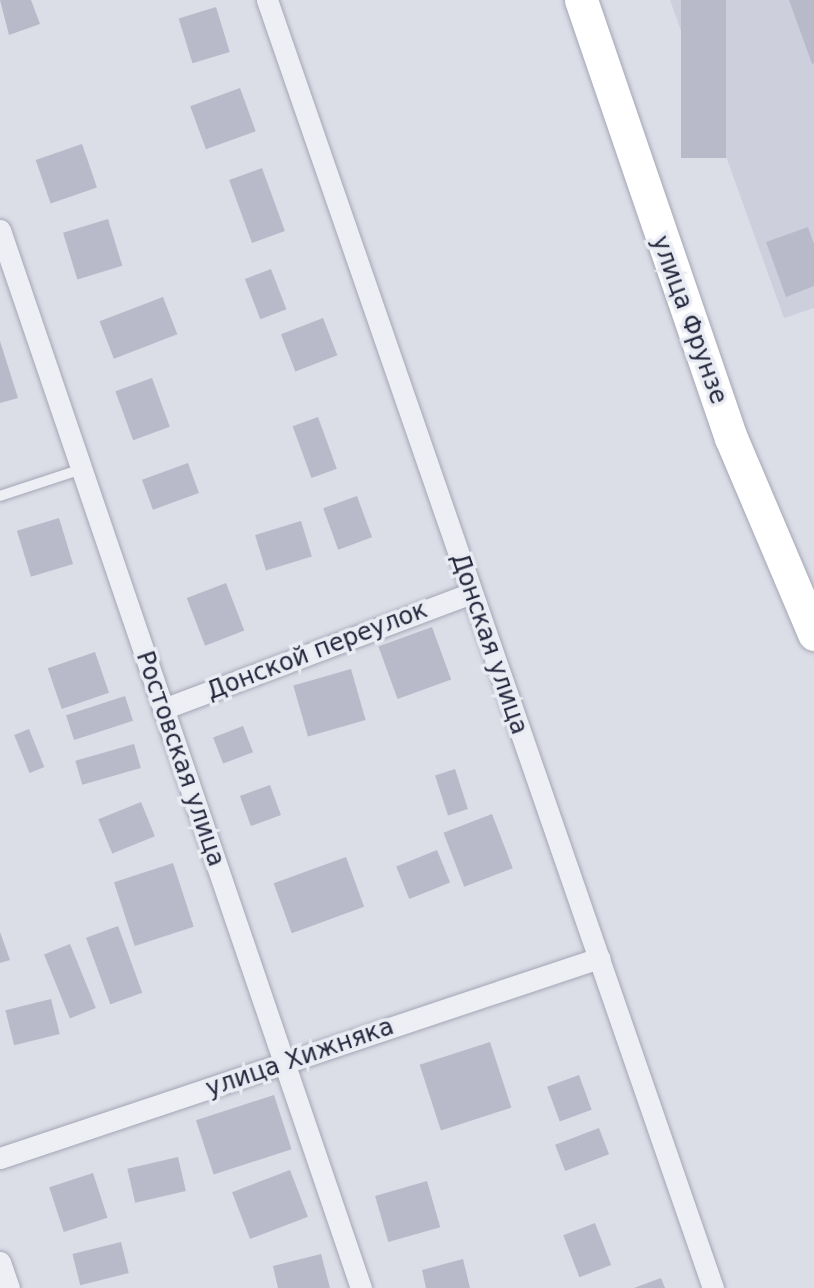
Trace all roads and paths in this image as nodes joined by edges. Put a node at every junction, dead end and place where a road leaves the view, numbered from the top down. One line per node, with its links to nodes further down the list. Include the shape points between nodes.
1 (267, 0): 6 (street, Донская улица)
2 (581, 0): 7 (main road, улица Фрунзе, via 679,297)
3 (0, 230): 4 (street, Ростовская улица)
4 (82, 469): 5 (lane); 8 (street, Ростовская улица)
5 (0, 496)
6 (471, 593): 8 (street, Донской переулок); 9 (street, Донская улица)
7 (811, 621)
8 (163, 709): 10 (street, Ростовская улица)
9 (600, 958): 10 (street, улица Хижняка); 15 (street, Донская улица)
10 (285, 1063): 11 (street, улица Хижняка); 14 (street, Ростовская улица)
11 (0, 1158)
12 (0, 1262): 13 (street)
13 (9, 1288)
14 (361, 1288)
15 (713, 1288)

